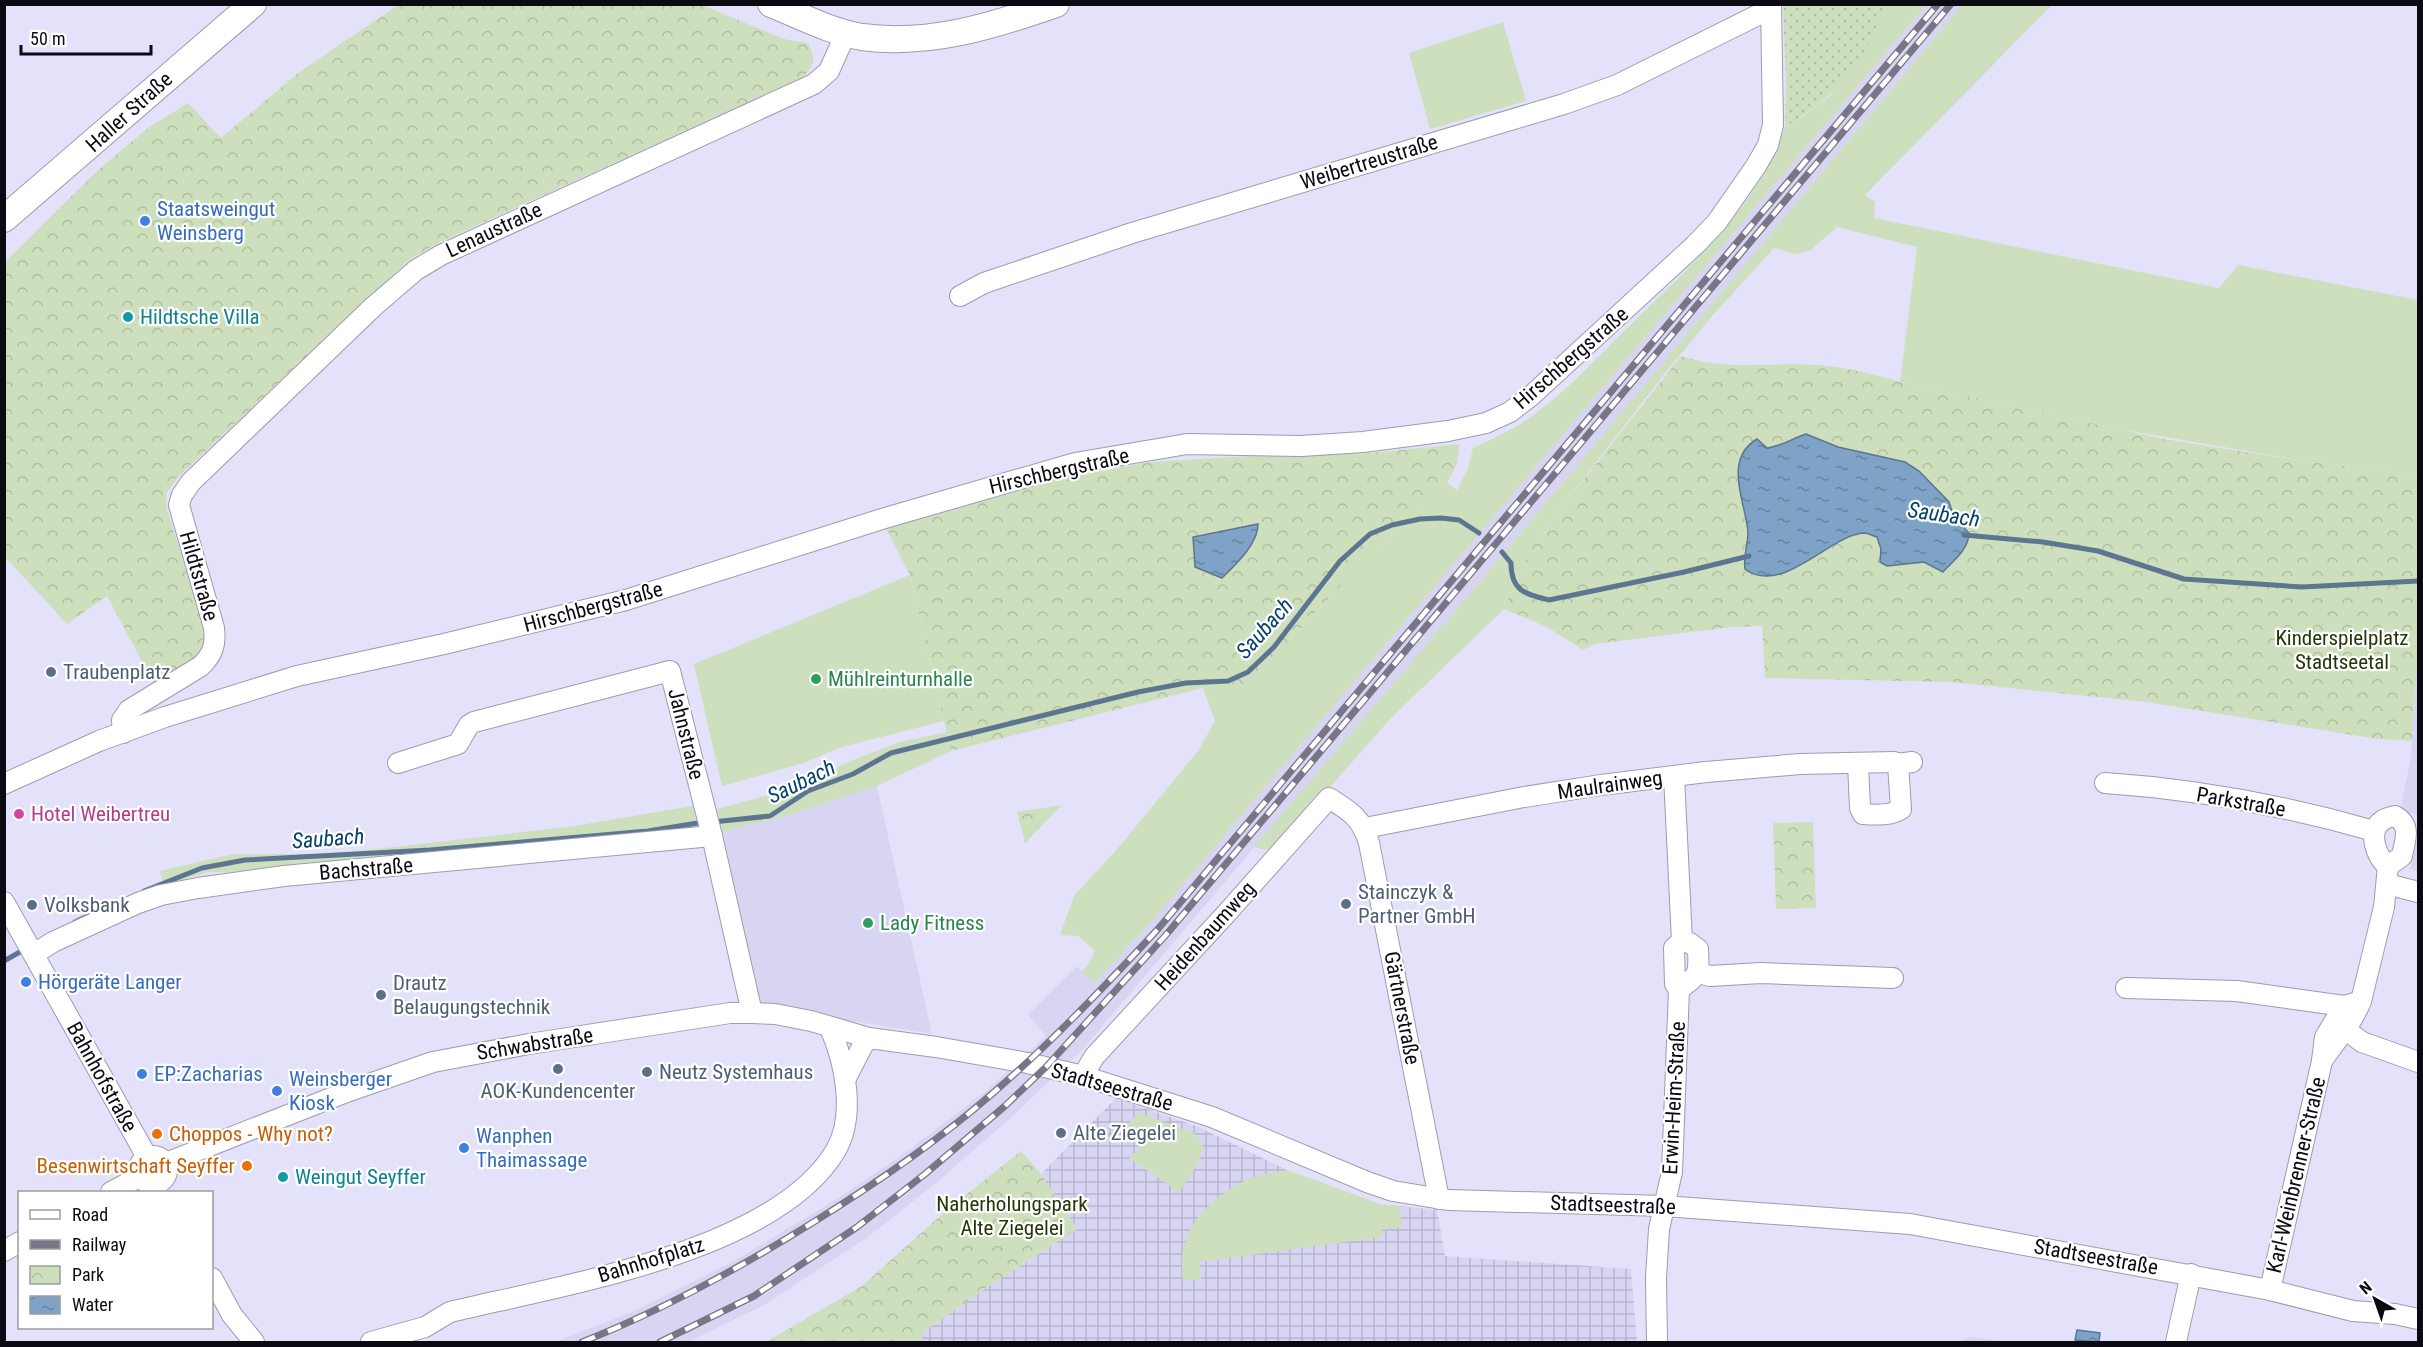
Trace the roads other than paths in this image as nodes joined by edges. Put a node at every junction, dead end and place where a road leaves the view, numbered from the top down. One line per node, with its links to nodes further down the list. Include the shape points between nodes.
1 (253, 4): 6 (street, Haller Straße)
2 (771, 4): 5 (street)
3 (1056, 4): 5 (street, via 1004,22 929,38 889,39)
4 (1771, 7): 7 (street, Weibertreustraße, via 1617,85 1575,101 1132,233 984,283); 9 (street, Hirschbergstraße, via 1774,103 1768,145 1717,222 1532,395 1510,412 1486,423 1363,442 1301,446 1187,444 1075,463 626,600 297,676)
5 (846, 33): 8 (street, Lenaustraße, via 834,63 814,84 441,255 416,270 373,307)
6 (4, 219)
7 (960, 297)
8 (182, 495): 9 (street, Hildtstraße, via 179,505 214,628 215,646 201,666 129,710 122,720)
9 (123, 733): 14 (street, Hirschbergstraße)
10 (398, 763): 15 (street, Jahnstraße, via 458,744 474,722 670,671)
11 (1858, 764): 11 (street, Maulrainweg, via 1905,763 1901,809 1863,814); 12 (street, Maulrainweg, via 1800,764)
12 (1674, 776): 16 (street, Maulrainweg, via 1524,797); 21 (street, Erwin-Heim-Straße)
13 (2105, 783): 17 (street, Parkstraße, via 2280,808)
14 (4, 784)
15 (710, 826): 22 (street, Bachstraße, via 198,888 138,903); 28 (street, Jahnstraße)
16 (1365, 828): 35 (street, Heidenbaumweg, via 1347,809 1329,798 1094,1057); 42 (street, Gärtnerstraße)
17 (2374, 831): 18 (street, via 2375,846); 18 (street, Karl-Weinbrenner-Straße, via 2381,821 2395,816 2407,827 2402,856)
18 (2388, 875): 19 (street); 27 (street, Karl-Weinbrenner-Straße, via 2384,907)
19 (2418, 892)
20 (5, 906): 22 (street, Bahnhofstraße)
21 (1682, 941): 23 (street, via 1698,949); 26 (street, Erwin-Heim-Straße, via 1674,948 1675,984)
22 (33, 953): 37 (street, Bahnhofstraße)
23 (1699, 974): 24 (street); 26 (street)
24 (1893, 978)
25 (2126, 988): 27 (street, via 2237,991)
26 (1679, 989): 43 (street, Erwin-Heim-Straße, via 1672,1172)
27 (2353, 1004): 30 (street, Karl-Weinbrenner-Straße); 33 (street, Karl-Weinbrenner-Straße, via 2325,1037)
28 (752, 1013): 29 (street, Schwabstraße, via 784,1016); 38 (street, Schwabstraße, via 730,1013 529,1044 427,1064 349,1090)
29 (830, 1028): 31 (street, Schwabstraße); 36 (street, Bahnhofplatz)
30 (2346, 1030): 33 (street, Karl-Weinbrenner-Straße); 34 (street, via 2361,1042)
31 (868, 1038): 32 (street, Schwabstraße); 36 (street, Bahnhofplatz)
32 (918, 1044): 35 (street, Stadtseestraße)
33 (2322, 1061): 48 (street, Karl-Weinbrenner-Straße)
34 (2418, 1062)
35 (1083, 1076): 42 (street, Stadtseestraße, via 1212,1117 1366,1182)
36 (846, 1078): 53 (street, Bahnhofplatz, via 845,1119 836,1150 817,1176 788,1200 743,1227 642,1266 450,1312 425,1327)
37 (147, 1157): 38 (street, Bahnhofstraße, via 161,1158); 39 (street, Bahnhofstraße, via 139,1169)
38 (166, 1163): 40 (street)
39 (141, 1176): 40 (street, via 146,1182); 41 (street)
40 (163, 1187)
41 (113, 1191)
42 (1439, 1199): 43 (street, Stadtseestraße)
43 (1664, 1206): 46 (street, Stadtseestraße, via 1910,1224); 54 (street, Erwin-Heim-Straße, via 1656,1278)
44 (18, 1243): 45 (street)
45 (4, 1251)
46 (2191, 1274): 48 (street, Stadtseestraße); 55 (street)
47 (213, 1280): 52 (street, via 232,1315)
48 (2270, 1290): 49 (street, Stadtseestraße)
49 (2325, 1305): 50 (street, Stadtseestraße); 51 (street, Stadtseestraße)
50 (2418, 1306)
51 (2418, 1319)
52 (254, 1342)
53 (371, 1342)
54 (1658, 1342)
55 (2176, 1342)

